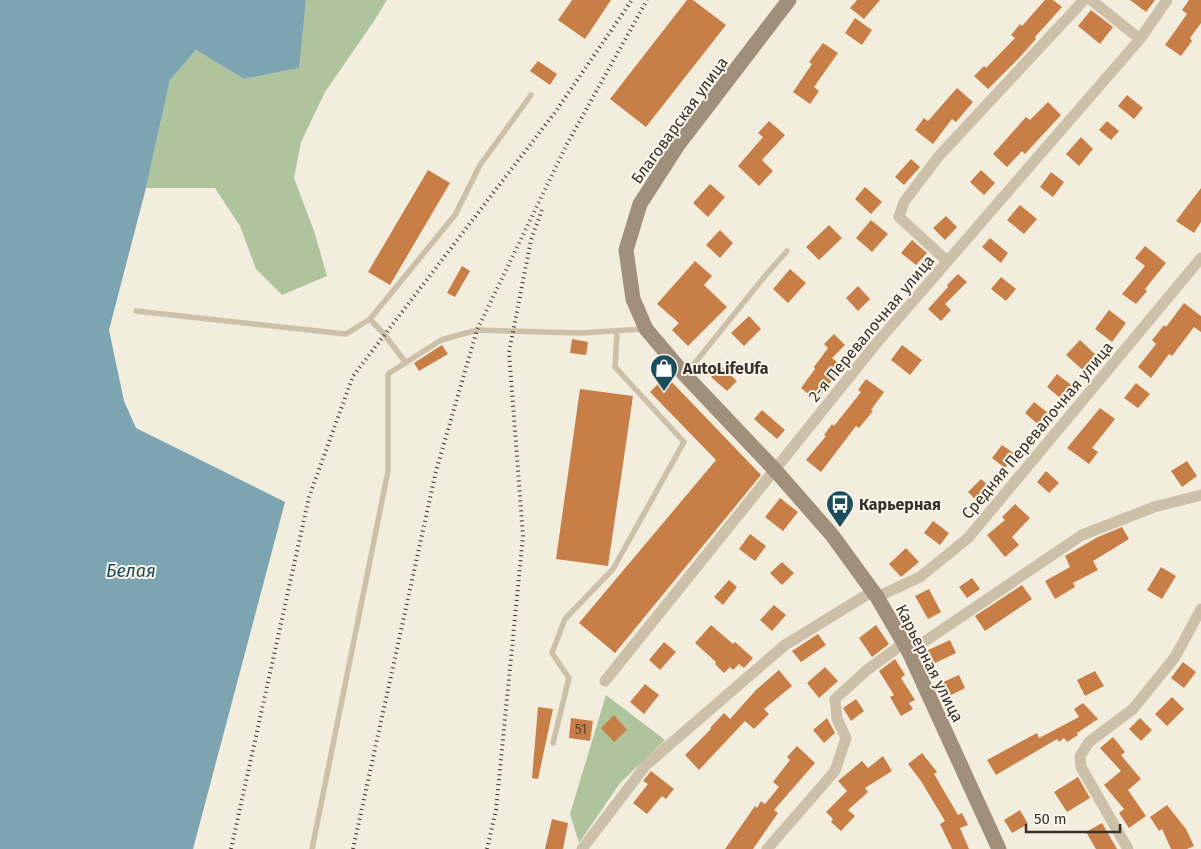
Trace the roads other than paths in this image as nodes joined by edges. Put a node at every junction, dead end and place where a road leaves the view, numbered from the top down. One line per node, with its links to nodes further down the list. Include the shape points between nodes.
1 (789, 0): 12 (street, Благоварская улица, via 678,145 640,204 626,250 632,299)
2 (1084, 0): 9 (street, via 938,156 904,202 899,217)
3 (1091, 0): 5 (street)
4 (1167, 0): 5 (street, 2-я Перевалочная улица)
5 (1140, 39): 9 (street, 2-я Перевалочная улица)
6 (531, 95): 11 (lane, via 480,165 455,215)
7 (788, 251): 15 (lane)
8 (1201, 258): 18 (street, Средняя Перевалочная улица, via 968,538 920,577)
9 (947, 261): 16 (street, 2-я Перевалочная улица)
10 (136, 311): 11 (lane, via 346,334)
11 (370, 319): 14 (lane)
12 (646, 329): 13 (lane); 15 (street, Карьерная улица)
13 (617, 331): 14 (lane, via 478,330 441,340); 22 (lane, via 615,367 684,442 613,569 565,619 552,653 569,678)
14 (406, 363): 23 (lane, via 388,374 388,471)
15 (685, 375): 16 (street, Карьерная улица)
16 (775, 470): 18 (street, Карьерная улица, via 832,535); 21 (street, 2-я Перевалочная улица)
17 (1201, 495): 20 (street, via 1154,507 1082,535)
18 (875, 594): 20 (street, Карьерная улица); 24 (street, Средняя Перевалочная улица, via 785,645 646,765)
19 (1201, 609): 27 (street, via 1175,657 1133,709 1089,742 1080,756 1081,767)
20 (907, 648): 25 (street, via 867,670 835,699 837,719 846,738 835,771); 26 (street, Карьерная улица)
21 (605, 681)
22 (553, 743)
23 (312, 849)
24 (582, 849)
25 (767, 849)
26 (999, 849)
27 (1128, 849)

